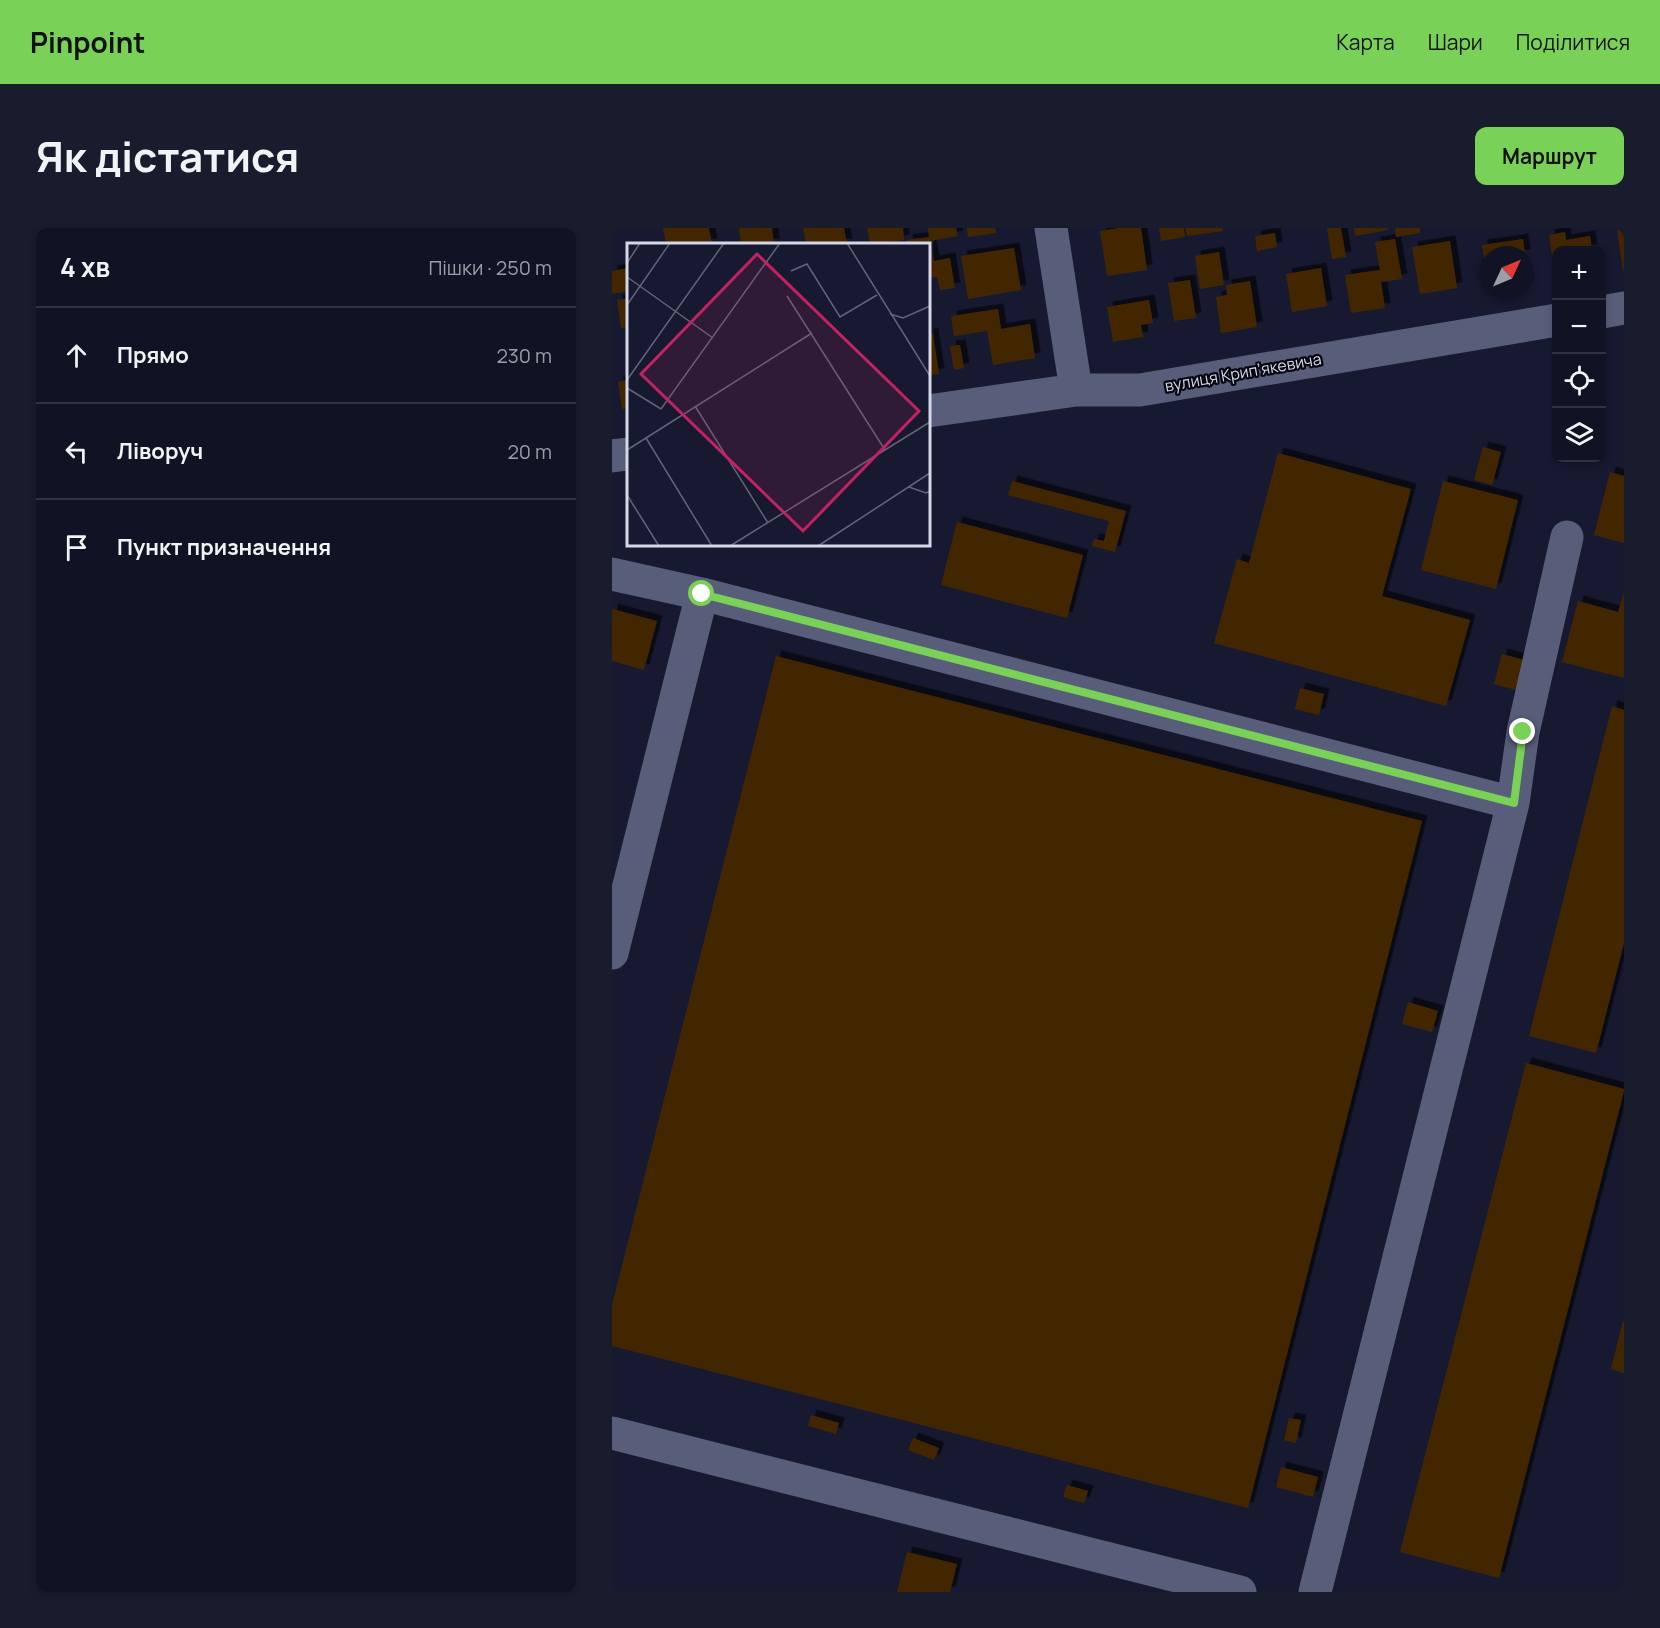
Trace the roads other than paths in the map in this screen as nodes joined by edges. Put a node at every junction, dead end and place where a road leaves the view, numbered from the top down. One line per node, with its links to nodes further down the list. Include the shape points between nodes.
1 (1052, 228): 5 (street)
2 (1624, 308): 3 (street)
3 (1606, 311)
4 (1552, 321): 5 (street, вулиця Крипʼякевича, via 1140,390)
5 (1076, 390): 6 (street, вулиця Крипʼякевича)
6 (930, 411)
7 (627, 454): 8 (street)
8 (612, 456)
9 (1567, 537): 12 (street, via 1523,732)
10 (612, 574): 11 (street)
11 (702, 594): 12 (street); 13 (street)
12 (1514, 803): 16 (street)
13 (612, 953)
14 (612, 1433): 15 (street)
15 (1240, 1592)
16 (1315, 1592)

